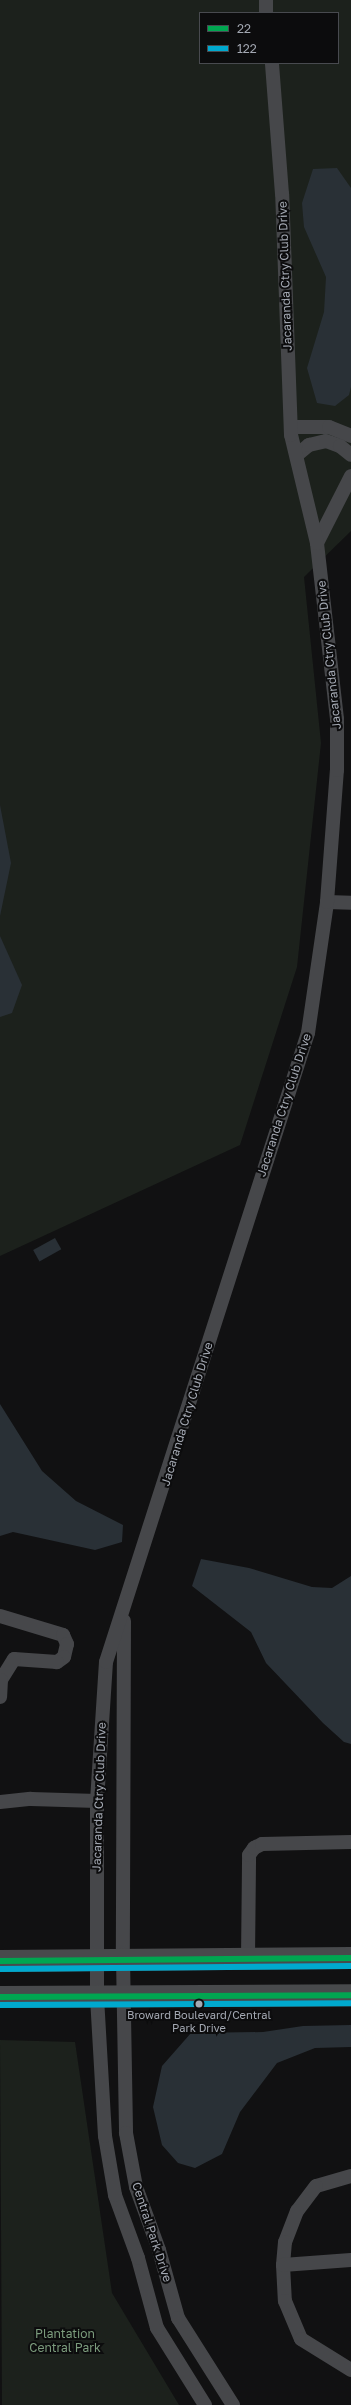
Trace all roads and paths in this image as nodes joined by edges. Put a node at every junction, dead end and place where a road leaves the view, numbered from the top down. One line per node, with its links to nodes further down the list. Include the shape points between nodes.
1 (266, 0): 2 (street)
2 (266, 12)
3 (272, 64): 4 (street, Jacaranda Ctry Club Drive, via 282,194)
4 (291, 428): 5 (street, via 329,428); 6 (street, Jacaranda Ctry Club Drive)
5 (351, 436)
6 (297, 455): 7 (street, via 309,445 326,441 340,446); 9 (street, Jacaranda Ctry Club Drive)
7 (351, 455)
8 (351, 476): 9 (street)
9 (317, 543): 10 (street, Jacaranda Ctry Club Drive, via 337,719 337,770)
10 (327, 902): 11 (street); 12 (street, Jacaranda Ctry Club Drive, via 308,1033 247,1218 170,1471)
11 (351, 903)
12 (125, 1601): 16 (street, Jacaranda Ctry Club Drive, via 106,1662); 19 (street, Jacaranda Ctry Club Drive)
13 (0, 1616): 14 (street, via 63,1635 67,1644 64,1657 57,1662 14,1659)
14 (1, 1680): 15 (street)
15 (0, 1697)
16 (97, 1801): 17 (street); 23 (street, Jacaranda Ctry Club Drive)
17 (0, 1802)
18 (351, 1842): 20 (street, via 262,1844 254,1848 249,1855)
19 (123, 1958): 20 (main road); 23 (main road); 25 (street, Jacaranda Ctry Club Drive)
20 (248, 1958): 21 (main road)
21 (351, 1958)
22 (0, 1961): 23 (main road)
23 (96, 1961): 27 (street, Jacaranda Ctry Club Drive)
24 (351, 1995): 25 (main road)
25 (123, 1996): 27 (main road); 33 (street, Central Park Drive, via 125,2109 136,2187 159,2250 178,2318)
26 (0, 1997): 27 (main road)
27 (97, 1997): 32 (street, Central Park Drive, via 105,2136 115,2195 138,2258 157,2328)
28 (351, 2176): 30 (street, via 316,2186 297,2211 285,2242)
29 (351, 2260): 30 (street)
30 (283, 2265): 31 (street, via 285,2301 301,2339)
31 (351, 2370)
32 (205, 2405)
33 (233, 2405)

